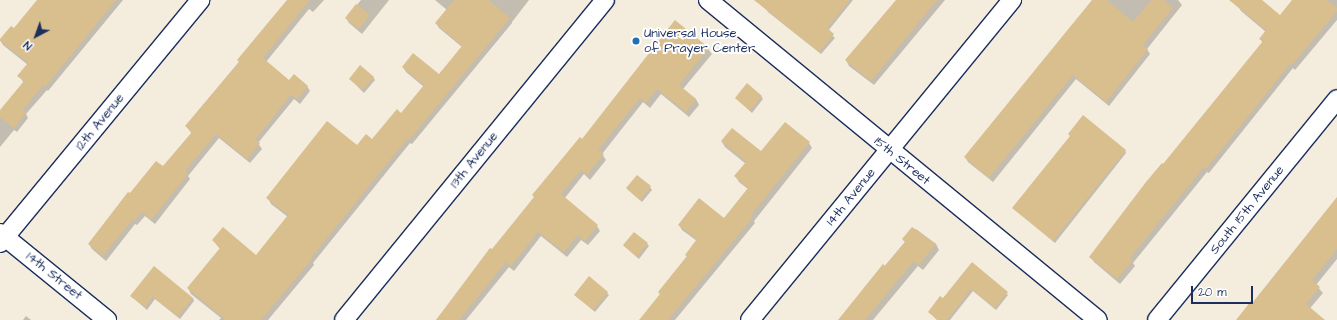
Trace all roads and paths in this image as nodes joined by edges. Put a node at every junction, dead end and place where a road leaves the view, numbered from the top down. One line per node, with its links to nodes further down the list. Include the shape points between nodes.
1 (200, 0): 7 (street, 12th Avenue)
2 (605, 0): 9 (street, 13th Avenue)
3 (708, 0): 6 (street, 15th Street)
4 (1012, 0): 6 (street, 14th Avenue)
5 (1337, 99): 12 (street, South 15th Avenue)
6 (890, 150): 10 (street, 14th Avenue); 11 (street, 15th Street)
7 (2, 238): 8 (street, 14th Street)
8 (107, 320)
9 (344, 320)
10 (750, 320)
11 (1098, 320)
12 (1157, 320)

